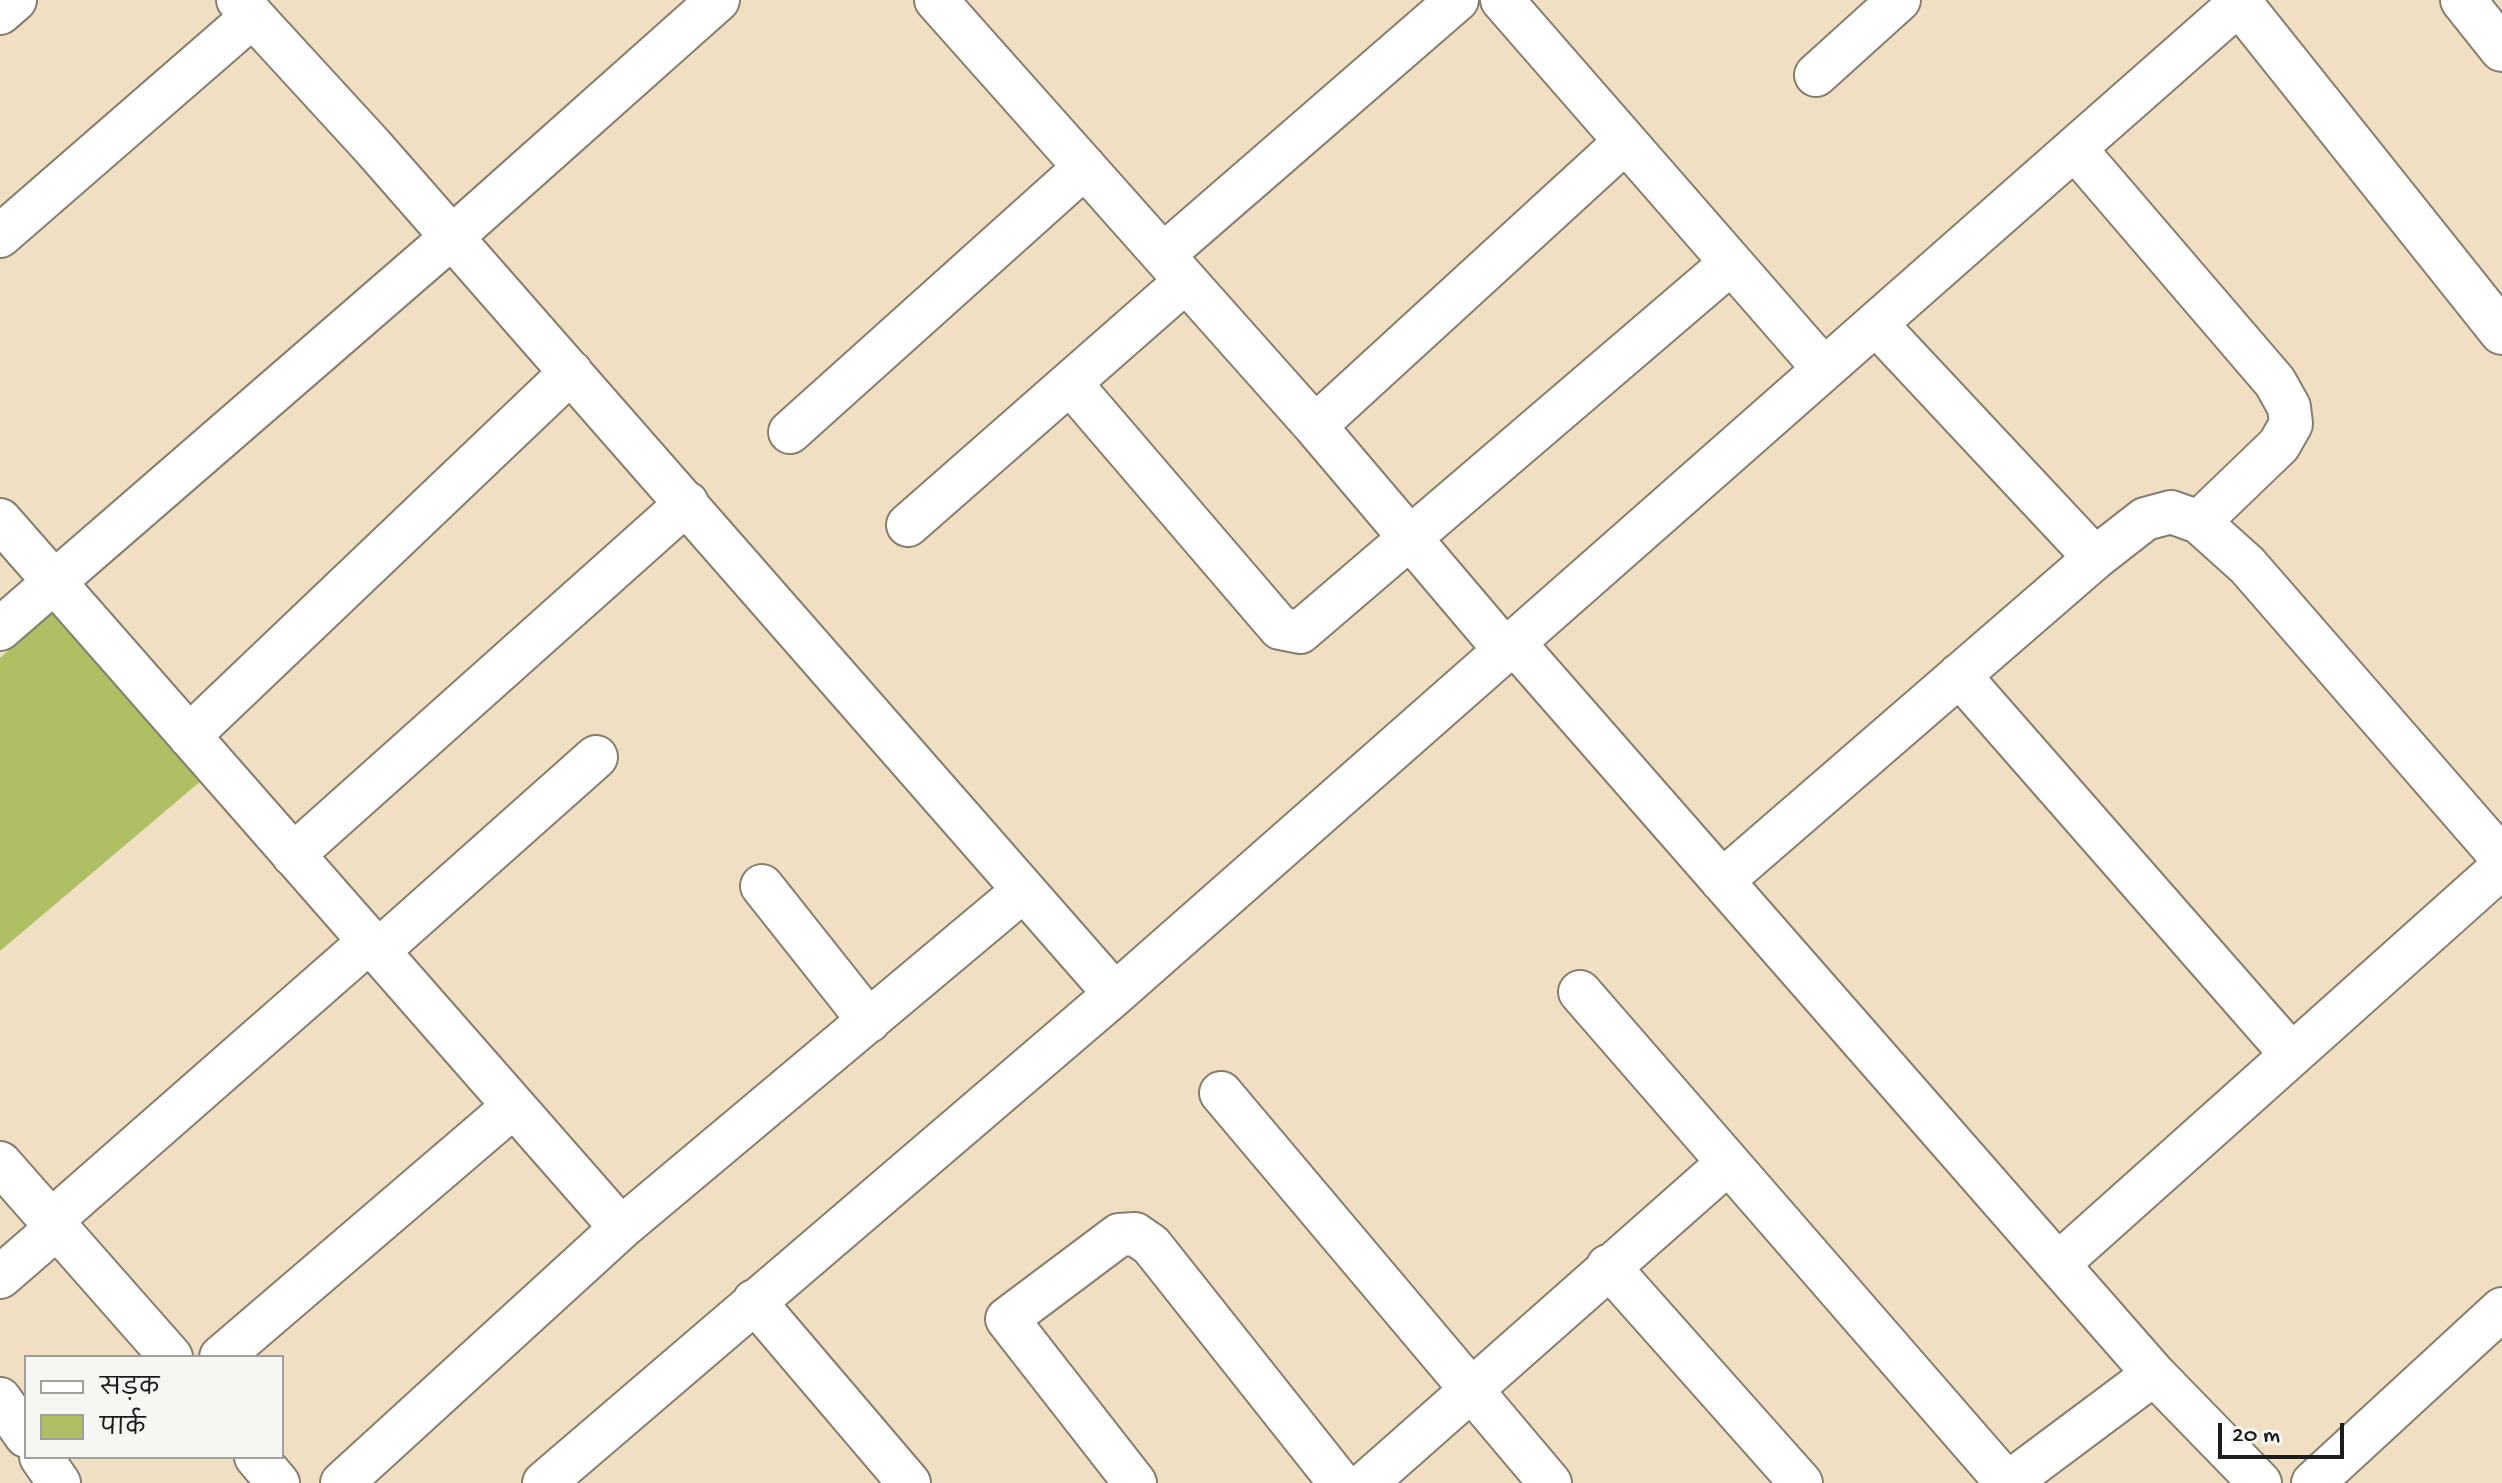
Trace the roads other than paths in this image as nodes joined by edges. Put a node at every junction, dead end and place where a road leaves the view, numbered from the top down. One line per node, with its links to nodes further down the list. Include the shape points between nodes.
1 (15, 0): 10 (street)
2 (718, 0): 17 (street)
3 (936, 0): 15 (street)
4 (1457, 0): 19 (street)
5 (1899, 0): 12 (street)
6 (2463, 0): 11 (street)
7 (1506, 1): 13 (street)
8 (2240, 1): 14 (street); 21 (street)
9 (245, 8): 16 (street); 17 (street)
10 (0, 13)
11 (2502, 49)
12 (1816, 75)
13 (1625, 142): 18 (street); 25 (street)
14 (2076, 150): 20 (street); 29 (street, via 2275,382 2289,407 2291,424 2279,445)
15 (1085, 167): 19 (street); 26 (street)
16 (0, 236)
17 (452, 237): 23 (street); 33 (street)
18 (1731, 263): 22 (street); 31 (street)
19 (1174, 268): 24 (street); 25 (street)
20 (1876, 324): 22 (street); 32 (street)
21 (2502, 332)
22 (1824, 369): 35 (street)
23 (571, 372): 27 (street); 37 (street)
24 (1070, 383): 30 (street); 31 (street, via 1280,628 1300,632)
25 (1315, 426): 31 (street)
26 (790, 432)
27 (687, 503): 39 (street); 44 (street)
28 (0, 520): 33 (street)
29 (2199, 522): 32 (street, via 2171,512 2145,519); 40 (street, via 2247,565)
30 (908, 525)
31 (1409, 537): 35 (street)
32 (2095, 558): 36 (street)
33 (53, 581): 34 (street); 37 (street)
34 (0, 629)
35 (1510, 647): 42 (street); 47 (street)
36 (1959, 675): 42 (street); 49 (street)
37 (189, 736): 39 (street)
38 (596, 757): 45 (street)
39 (293, 855): 45 (street)
40 (2502, 858)
41 (2502, 867): 49 (street)
42 (1722, 881): 56 (street)
43 (762, 886): 48 (street)
44 (1024, 890): 47 (street); 48 (street)
45 (374, 946): 51 (street); 54 (street)
46 (1580, 992): 53 (street)
47 (1115, 994): 59 (street)
48 (869, 1021): 55 (street)
49 (2292, 1055): 56 (street)
50 (1221, 1093): 64 (street)
51 (514, 1106): 55 (street); 62 (street)
52 (0, 1163): 54 (street)
53 (1728, 1163): 57 (street); 79 (street)
54 (56, 1223): 58 (street); 61 (street)
55 (621, 1228): 71 (street)
56 (2058, 1264): 63 (street)
57 (1608, 1266): 64 (street); 78 (street)
58 (0, 1277)
59 (754, 1301): 72 (street); 73 (street)
60 (2502, 1309): 81 (street)
61 (169, 1355)
62 (223, 1355)
63 (2154, 1374): 79 (street); 80 (street)
64 (1469, 1389): 76 (street); 77 (street)
65 (0, 1399): 66 (street)
66 (24, 1433)
67 (42, 1459): 69 (street)
68 (258, 1459): 70 (street)
69 (59, 1483)
70 (278, 1483)
71 (342, 1483)
72 (544, 1483)
73 (909, 1483)
74 (1135, 1483): 75 (street, via 1007,1319 1119,1235 1135,1234 1151,1245)
75 (1340, 1483)
76 (1366, 1483)
77 (1550, 1483)
78 (1801, 1483)
79 (2007, 1483)
80 (2260, 1483)
81 (2313, 1483)

